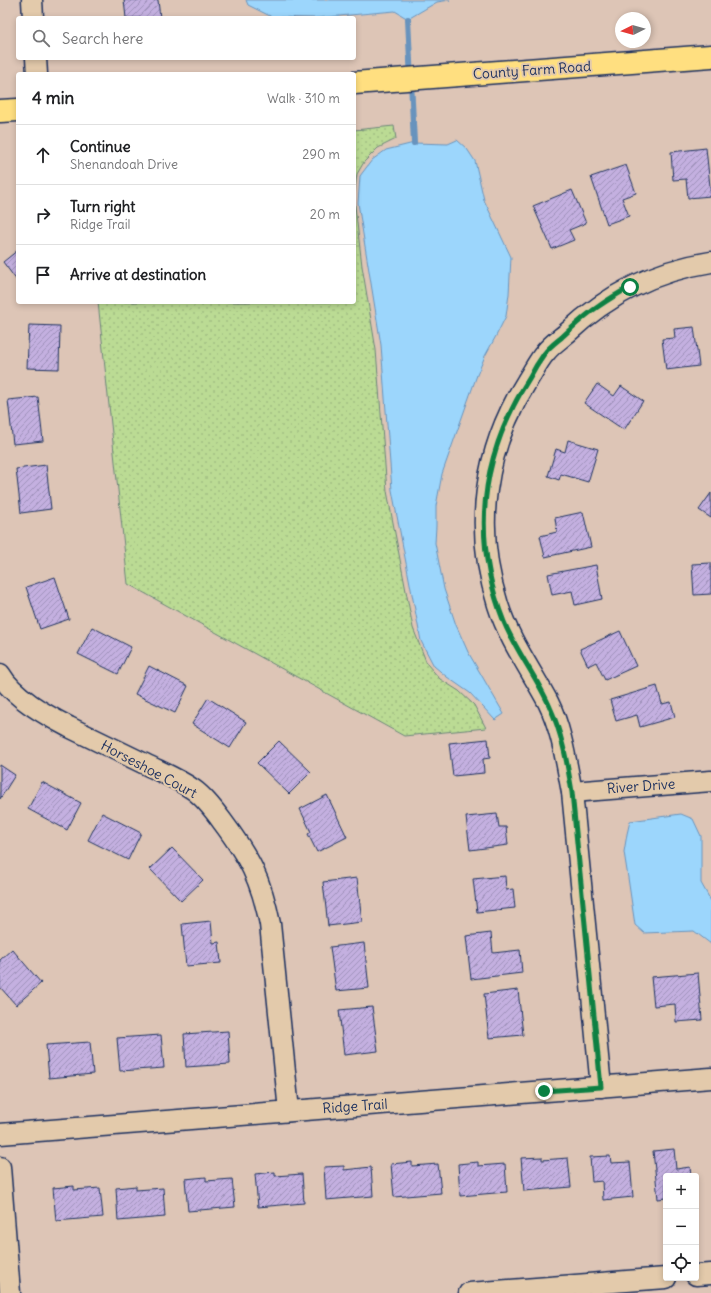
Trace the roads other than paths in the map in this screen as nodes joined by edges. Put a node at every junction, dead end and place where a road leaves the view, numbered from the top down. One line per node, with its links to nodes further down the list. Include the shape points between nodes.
1 (32, 0): 2 (street)
2 (33, 16)
3 (711, 56): 6 (main road, County Farm Road)
4 (36, 60): 5 (street)
5 (38, 72)
6 (356, 84)
7 (16, 110): 8 (main road)
8 (0, 111)
9 (711, 262): 12 (street, via 667,272 630,287 598,306 577,323 545,353 517,397 506,418 491,463 484,524 489,570 505,624 558,726)
10 (0, 674): 15 (street, Horseshoe Court, via 19,696 51,717 194,790 210,804 240,844 260,883 268,916)
11 (711, 781): 12 (street, River Drive)
12 (572, 792): 14 (street)
13 (711, 1078): 14 (street, Ridge Trail)
14 (601, 1087): 15 (street, Ridge Trail)
15 (290, 1111): 16 (street, Ridge Trail)
16 (0, 1134)
17 (0, 1168): 22 (street)
18 (711, 1274): 19 (street)
19 (699, 1275)
20 (663, 1278): 21 (street)
21 (603, 1288): 23 (street)
22 (10, 1293)
23 (469, 1293)

